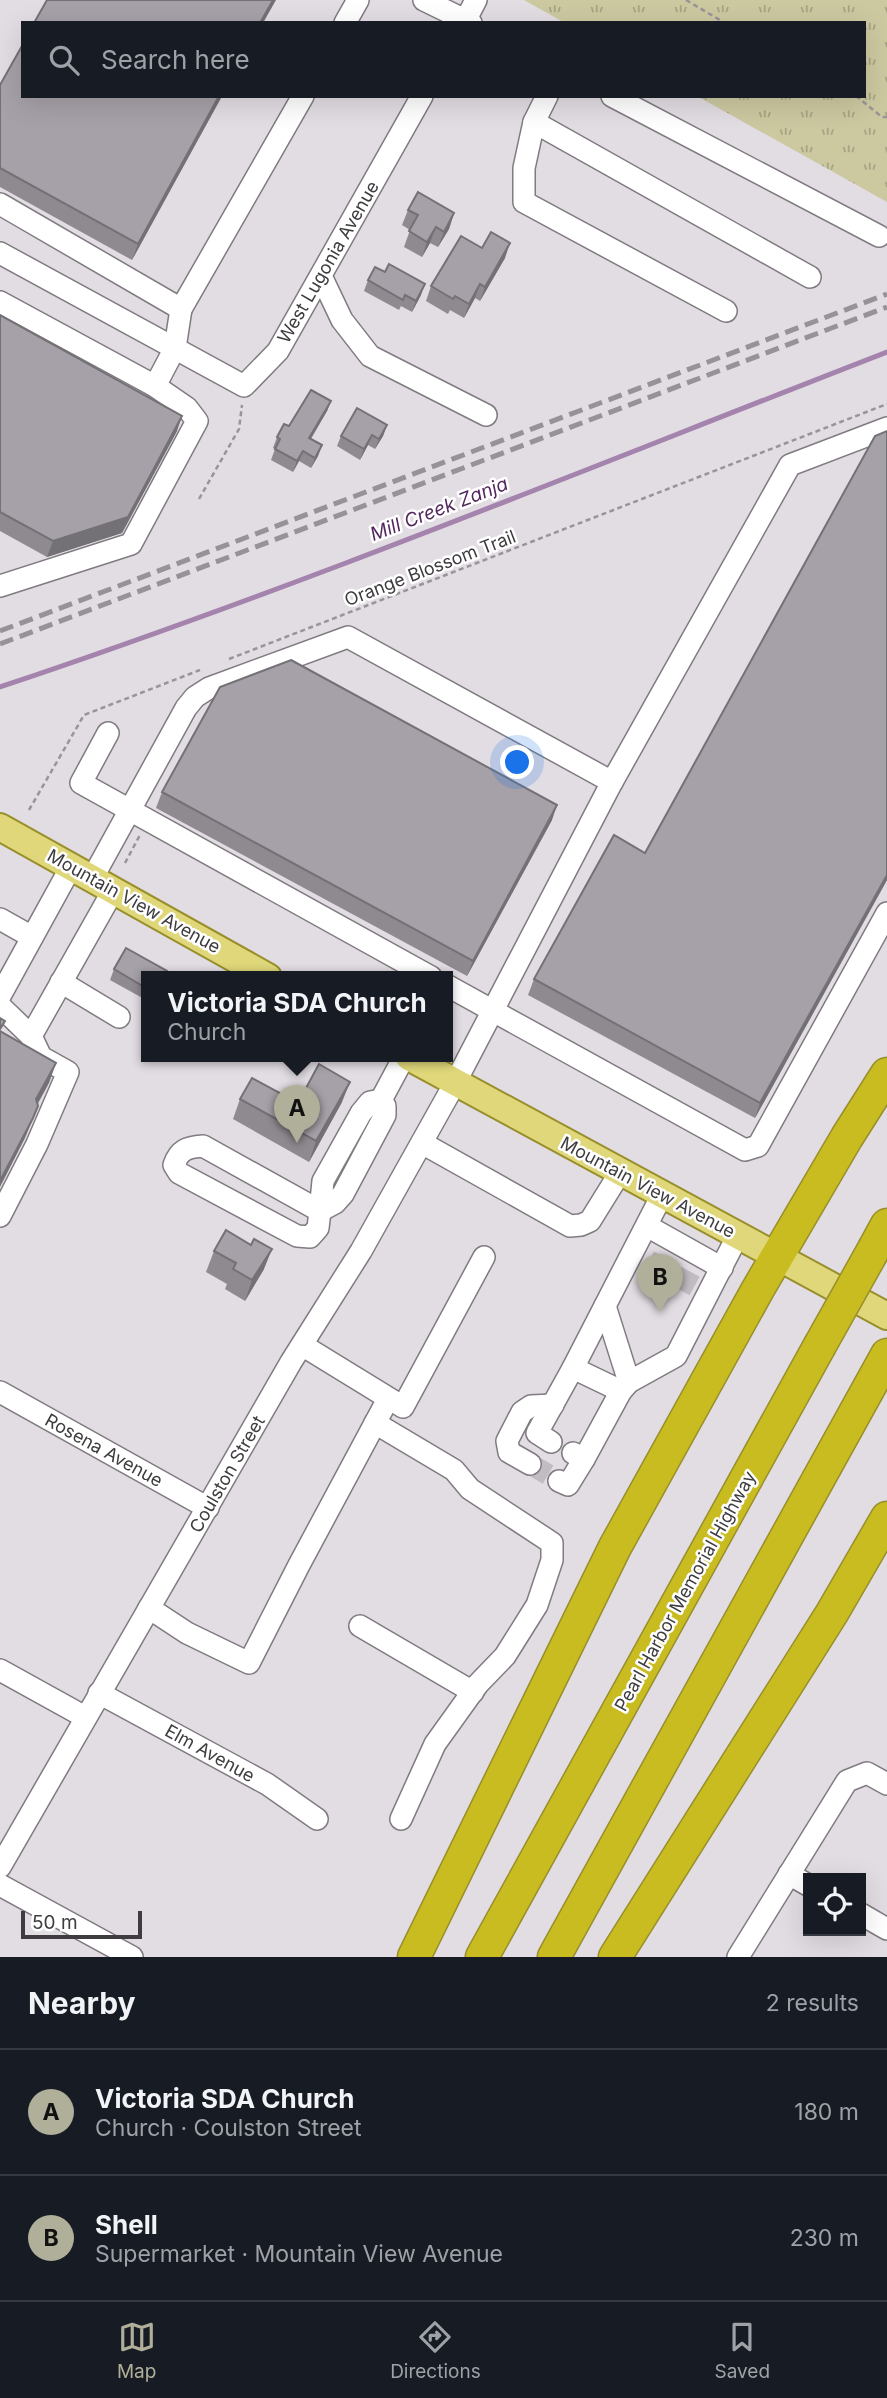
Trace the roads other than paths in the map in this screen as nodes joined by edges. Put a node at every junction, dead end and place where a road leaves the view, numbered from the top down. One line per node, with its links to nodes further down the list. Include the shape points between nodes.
1 (358, 0): 4 (street)
2 (424, 0): 5 (street)
3 (476, 0): 6 (street)
4 (346, 21)
5 (465, 21)
6 (467, 21)
7 (302, 98): 18 (street)
8 (421, 98): 15 (street, West Lugonia Avenue)
9 (546, 98): 11 (street)
10 (616, 98): 13 (street)
11 (534, 122): 16 (street); 19 (street, via 523,168 524,202)
12 (0, 204): 18 (street)
13 (879, 236)
14 (0, 253): 20 (street)
15 (321, 276): 20 (street, West Lugonia Avenue, via 278,351 244,386); 22 (street, via 342,320 370,356)
16 (810, 277)
17 (0, 302): 21 (street)
18 (181, 309): 20 (street)
19 (726, 311)
20 (174, 348): 21 (street)
21 (155, 386): 24 (street, via 187,408 197,421 131,544)
22 (486, 415)
23 (887, 428): 26 (street, Coulston Street, via 790,465)
24 (0, 586)
25 (108, 733): 27 (street, via 81,783)
26 (612, 782): 27 (street, via 348,637 195,696); 38 (street, Coulston Street)
27 (130, 810): 29 (street); 34 (street)
28 (0, 827): 29 (main road, Mountain View Avenue)
29 (93, 877): 32 (street); 33 (main road, Mountain View Avenue); 35 (street)
30 (887, 913): 38 (street, via 758,1146 745,1150)
31 (0, 919): 32 (street)
32 (33, 937): 37 (street)
33 (258, 971)
34 (420, 971)
35 (61, 982): 39 (street); 40 (street)
36 (453, 989): 38 (street)
37 (1, 993): 40 (street)
38 (492, 1010): 44 (street, Coulston Street)
39 (119, 1017)
40 (31, 1036): 49 (street, via 41,1057 68,1072)
41 (404, 1062): 48 (street, via 382,1100 370,1102 354,1124 323,1181)
42 (416, 1062): 44 (main road, Mountain View Avenue)
43 (887, 1074): 53 (highway)
44 (455, 1083): 45 (street, Coulston Street); 46 (main road, Mountain View Avenue)
45 (422, 1143): 46 (street, via 570,1226 590,1221); 58 (street, Coulston Street)
46 (621, 1171): 47 (main road, Mountain View Avenue)
47 (662, 1195): 50 (street); 51 (main road, Mountain View Avenue)
48 (320, 1211): 48 (street, via 202,1146 185,1149 177,1156 174,1166 179,1173 298,1236 310,1237 318,1228)
49 (0, 1216)
50 (647, 1226): 55 (street); 56 (street, via 641,1257)
51 (738, 1236): 53 (main road, Mountain View Avenue); 55 (street)
52 (881, 1236): 88 (highway, Pearl Harbor Memorial Highway, bridge)
53 (777, 1256): 57 (main road, Mountain View Avenue); 87 (highway, via 615,1547)
54 (484, 1257): 63 (street, via 403,1406)
55 (722, 1268): 61 (street, via 704,1292 676,1356)
56 (605, 1306): 60 (street); 61 (street)
57 (887, 1316)
58 (302, 1345): 63 (street); 69 (street, Coulston Street)
59 (881, 1366): 89 (highway)
60 (573, 1368): 61 (street); 64 (street)
61 (625, 1386): 68 (street, via 578,1456 568,1485)
62 (0, 1392): 69 (street, Rosena Avenue)
63 (388, 1399): 65 (street)
64 (553, 1405): 66 (street, via 537,1433); 67 (street, via 531,1406 522,1412 507,1441 509,1452)
65 (375, 1423): 71 (street, via 249,1664); 74 (street, via 454,1470 470,1489 552,1543 552,1560 537,1605 505,1656)
66 (551, 1442)
67 (530, 1464)
68 (559, 1481)
69 (208, 1508): 71 (street, Coulston Street)
70 (887, 1518): 90 (highway)
71 (149, 1608): 75 (street, Coulston Street)
72 (360, 1626): 74 (street)
73 (0, 1670): 76 (street)
74 (473, 1692): 79 (street, via 435,1744)
75 (99, 1693): 76 (street, Coulston Street); 78 (street, Elm Avenue, via 267,1784)
76 (85, 1717): 80 (street, Coulston Street)
77 (887, 1784): 81 (street, via 867,1773 847,1781)
78 (317, 1819)
79 (401, 1819)
80 (0, 1867)
81 (789, 1874): 82 (street); 91 (street)
82 (803, 1882)
83 (0, 1885): 86 (street)
84 (866, 1917): 85 (street)
85 (887, 1929)
86 (132, 1957)
87 (414, 1957)
88 (482, 1957)
89 (554, 1957)
90 (615, 1957)
91 (738, 1957)

